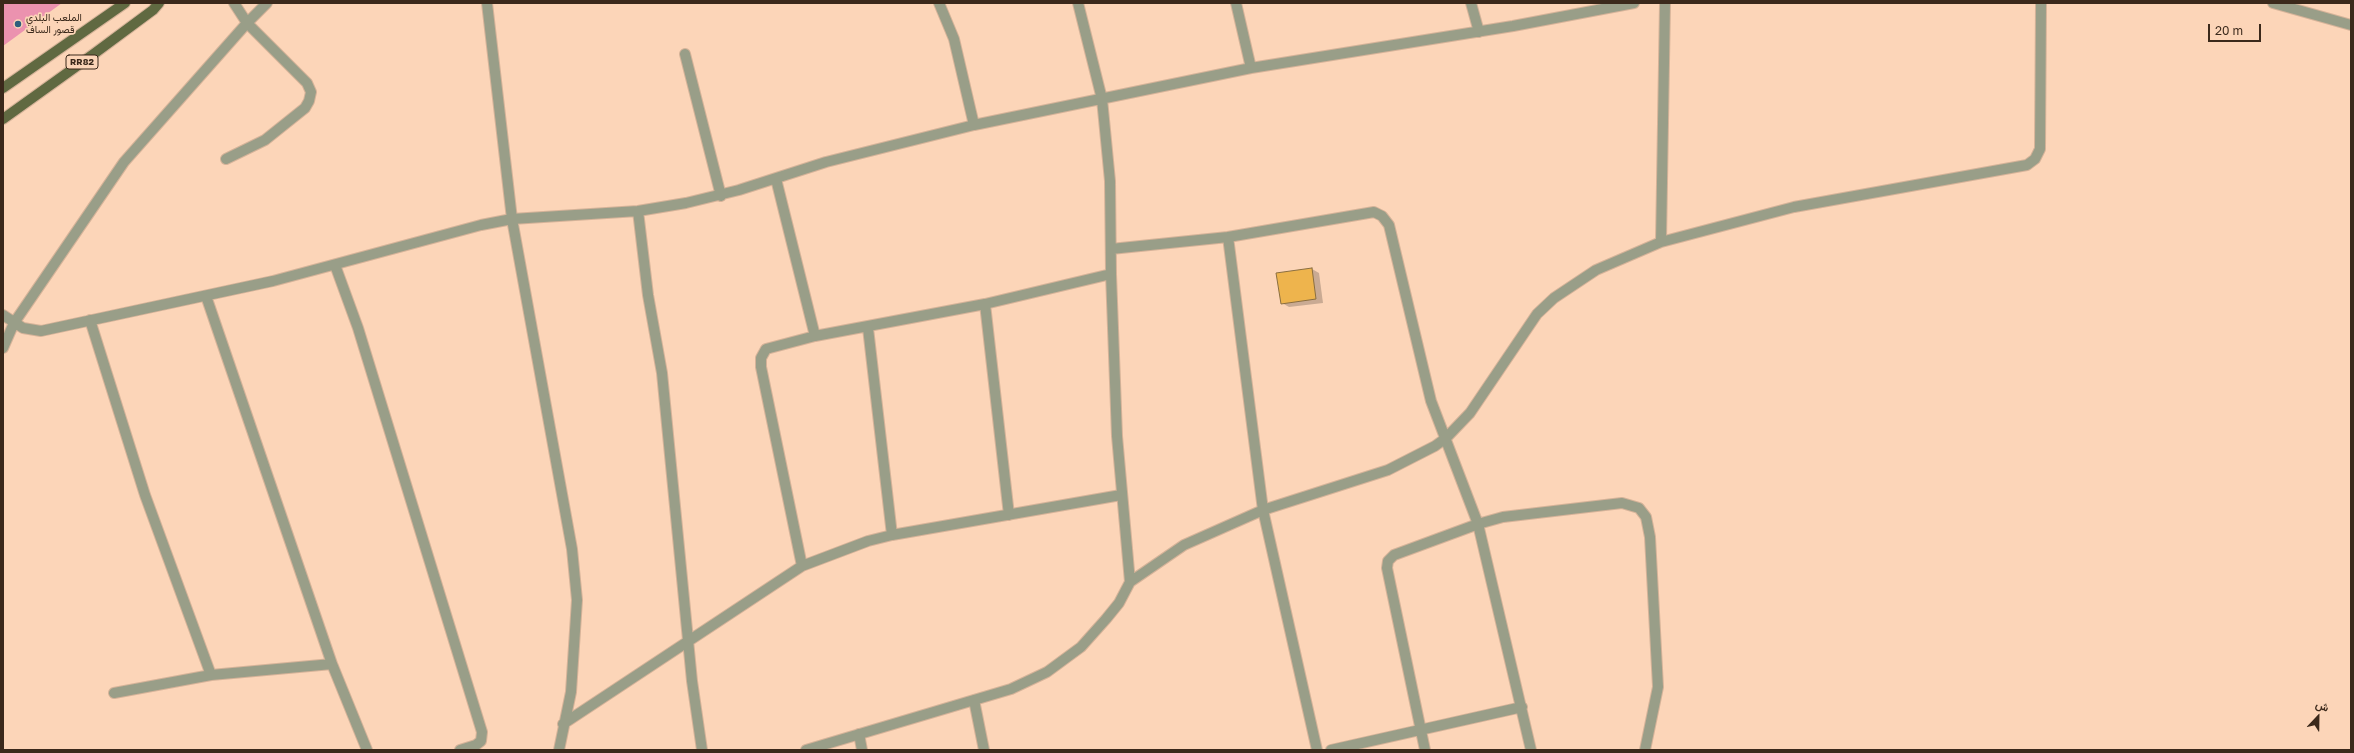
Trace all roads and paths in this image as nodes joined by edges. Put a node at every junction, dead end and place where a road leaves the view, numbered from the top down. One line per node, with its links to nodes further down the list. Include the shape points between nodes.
1 (125, 3): 19 (main road, RR82)
2 (159, 3): 21 (main road, RR82, via 101,49)
3 (234, 3): 14 (street)
4 (267, 3): 14 (street)
5 (487, 3): 27 (street)
6 (940, 3): 22 (street, via 954,39)
7 (1078, 3): 20 (street)
8 (1236, 3): 18 (street)
9 (1471, 3): 16 (street)
10 (1634, 3): 16 (street)
11 (1665, 3): 29 (street)
12 (2041, 3): 29 (street, via 2040,149 2035,160 2027,166 1794,207)
13 (2274, 3): 15 (street)
14 (247, 23): 23 (street, via 307,83 311,92 304,108 265,140); 37 (street, via 124,162)
15 (2351, 25)
16 (1479, 32): 18 (street)
17 (685, 54): 25 (street)
18 (1251, 68): 20 (street)
19 (3, 88)
20 (1102, 99): 22 (street); 30 (street, via 1110,181)
21 (3, 119)
22 (974, 125): 24 (street, via 826,162)
23 (226, 159)
24 (776, 179): 25 (street); 39 (street)
25 (721, 196): 26 (street)
26 (638, 211): 27 (street); 49 (street, via 648,296 664,388)
27 (512, 219): 31 (street, via 481,225); 55 (street, via 572,549 577,600 571,692)
28 (1228, 237): 30 (street); 41 (street, via 1364,212 1374,212 1382,216 1389,225 1431,400); 43 (street)
29 (1660, 242): 41 (street, via 1596,270 1554,298 1537,314 1520,336 1470,413)
30 (1111, 249): 32 (street)
31 (336, 265): 33 (street); 59 (street, via 358,328 482,732 481,740 476,745)
32 (1111, 274): 34 (street); 42 (street)
33 (206, 296): 36 (street); 50 (street)
34 (985, 304): 38 (street); 44 (street)
35 (3, 316): 37 (street)
36 (90, 320): 37 (street, via 41,331); 51 (street, via 145,495)
37 (14, 324): 40 (street)
38 (868, 328): 39 (street); 46 (street)
39 (815, 336): 47 (street, via 766,349 761,358)
40 (3, 348)
41 (1446, 438): 43 (street, via 1418,456 1388,470); 45 (street)
42 (1121, 495): 44 (street); 48 (street)
43 (1263, 510): 48 (street, via 1184,545); 65 (street)
44 (1009, 515): 46 (street)
45 (1478, 524): 54 (street); 56 (street, via 1394,555 1388,561 1387,568); 69 (street, via 1503,517 1622,503 1639,508 1646,517 1650,537 1658,687)
46 (892, 535): 47 (street, via 868,541)
47 (802, 566): 49 (street)
48 (1130, 582): 53 (street, via 1119,603 1081,647 1047,672 1011,689)
49 (688, 643): 55 (street); 61 (street)
50 (332, 664): 51 (street); 58 (street)
51 (211, 675): 52 (street)
52 (114, 693)
53 (974, 700): 57 (street); 64 (street)
54 (1522, 706): 56 (street); 68 (street)
55 (564, 724): 60 (street)
56 (1421, 729): 66 (street); 67 (street)
57 (859, 734): 62 (street); 63 (street)
58 (367, 750)
59 (460, 750)
60 (558, 750)
61 (702, 750)
62 (806, 750)
63 (862, 750)
64 (984, 750)
65 (1317, 750)
66 (1331, 750)
67 (1426, 750)
68 (1532, 750)
69 (1645, 750)

